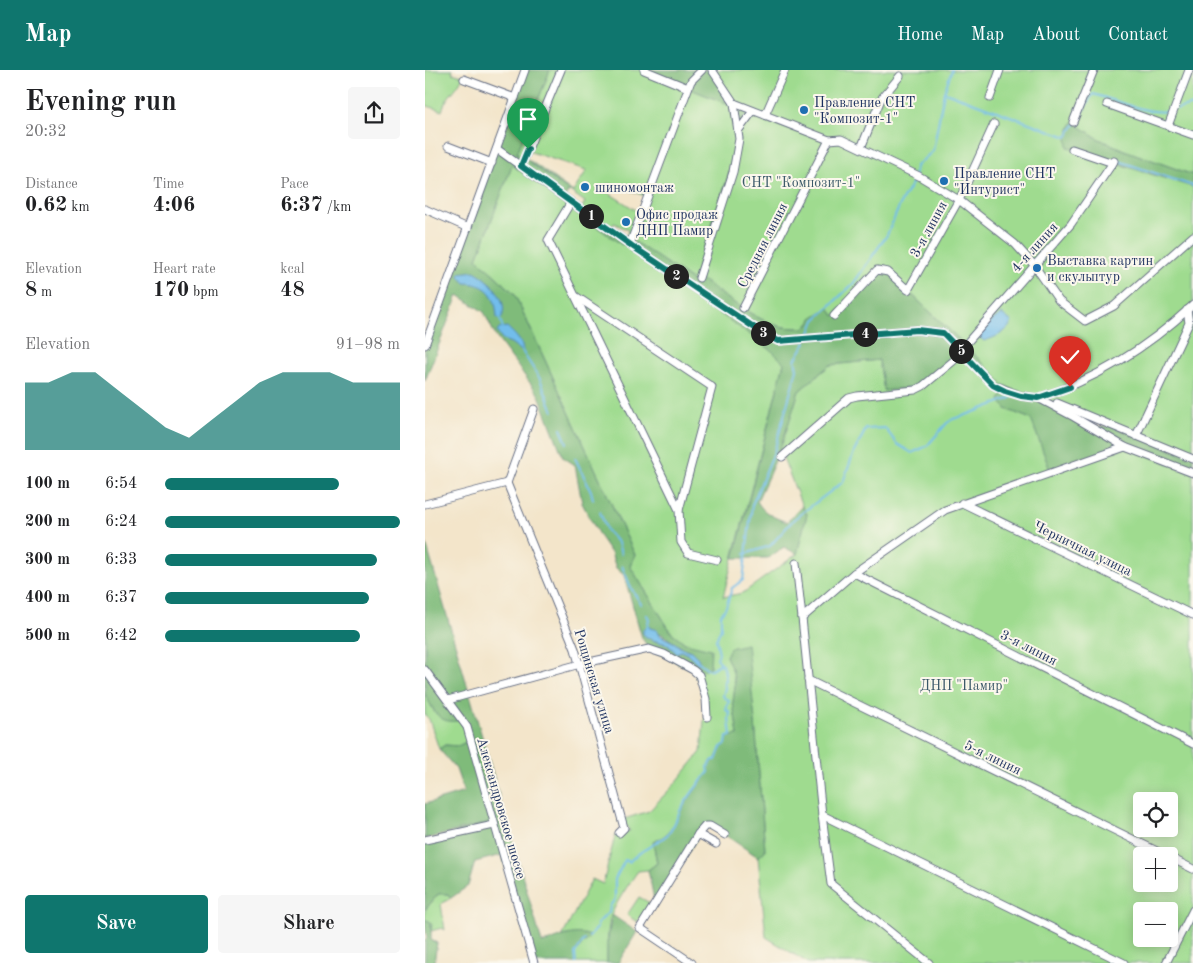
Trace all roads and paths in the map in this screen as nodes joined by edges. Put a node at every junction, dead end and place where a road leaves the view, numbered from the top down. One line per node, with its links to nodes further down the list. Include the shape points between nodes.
1 (525, 70): 13 (street)
2 (561, 70): 30 (street)
3 (644, 70): 12 (street)
4 (702, 70): 12 (street)
5 (785, 70): 18 (street)
6 (1000, 70): 14 (street)
7 (1094, 70): 19 (street)
8 (1189, 70): 21 (street)
9 (715, 72): 15 (street)
10 (900, 76): 26 (street, via 881,100)
11 (464, 80): 13 (street)
12 (688, 88): 36 (street)
13 (515, 98): 27 (street)
14 (990, 98)
15 (734, 103): 17 (street); 22 (street)
16 (1107, 104): 21 (street)
17 (753, 111): 18 (street); 22 (street)
18 (765, 115): 24 (street)
19 (1073, 122)
20 (994, 124): 31 (street, 3-я линия)
21 (1168, 126): 23 (street)
22 (738, 131): 38 (street, via 733,172)
23 (1193, 135)
24 (829, 140): 26 (street, via 841,139); 40 (street, Средняя линия)
25 (448, 146): 29 (street)
26 (861, 148): 31 (street)
27 (497, 149): 29 (street); 30 (street)
28 (1072, 149): 37 (street, 4-я линия, via 1113,162 1071,224)
29 (492, 163): 34 (street)
30 (521, 166): 32 (street)
31 (959, 200): 37 (street, via 1015,244); 42 (street, 3-я линия, via 908,290 888,272 877,270)
32 (571, 202): 36 (street); 39 (street, via 548,240)
33 (425, 209): 34 (street)
34 (468, 228): 43 (street)
35 (1193, 236): 37 (street, via 1114,306 1085,320 1059,301)
36 (630, 244): 45 (street, via 778,341 917,330 943,333)
37 (1034, 265): 44 (street, 4-я линия)
38 (699, 278)
39 (575, 296): 56 (street); 56 (street, via 712,387)
40 (743, 308)
41 (1190, 308): 46 (street, via 1170,327 1113,365 1070,387); 48 (street, via 1189,323)
42 (834, 316)
43 (425, 344)
44 (965, 345)
45 (963, 353): 46 (street, via 993,385 1021,396); 50 (street, via 915,390 849,398)
46 (1039, 398): 48 (street); 49 (street)
47 (534, 409): 53 (street)
48 (1136, 436): 51 (street)
49 (1125, 447): 52 (street); 54 (street)
50 (783, 457)
51 (1193, 458)
52 (1193, 473)
53 (507, 483): 55 (street); 62 (street, Рощинская улица)
54 (962, 503): 59 (street, via 945,510); 60 (street, Черничная улица)
55 (425, 504)
56 (679, 510): 57 (street, via 681,542 688,553)
57 (717, 560)
58 (796, 563): 61 (street)
59 (854, 573): 61 (street); 67 (street, 3-я линия)
60 (1193, 615)
61 (802, 618): 64 (street)
62 (580, 664): 65 (street); 66 (street, via 649,650 664,654 699,675); 70 (street, Рощинская улица, via 624,828)
63 (425, 670): 65 (street, Александровское шоссе)
64 (808, 680): 68 (street); 75 (street, 5-я линия)
65 (448, 700): 69 (street, Александровское шоссе, via 467,727)
66 (707, 716)
67 (1193, 744)
68 (822, 815): 81 (street, via 831,884); 82 (street)
69 (494, 825): 73 (street); 79 (street, Александровское шоссе)
70 (619, 833)
71 (698, 834): 72 (street, via 705,826 710,826); 74 (street); 80 (street, via 639,928)
72 (725, 835)
73 (425, 840)
74 (716, 844)
75 (1148, 847)
76 (1178, 862): 77 (street, 5-я линия)
77 (1193, 869)
78 (1193, 910): 83 (street)
79 (534, 963)
80 (692, 963)
81 (929, 963)
82 (1124, 963)
83 (1166, 963)

